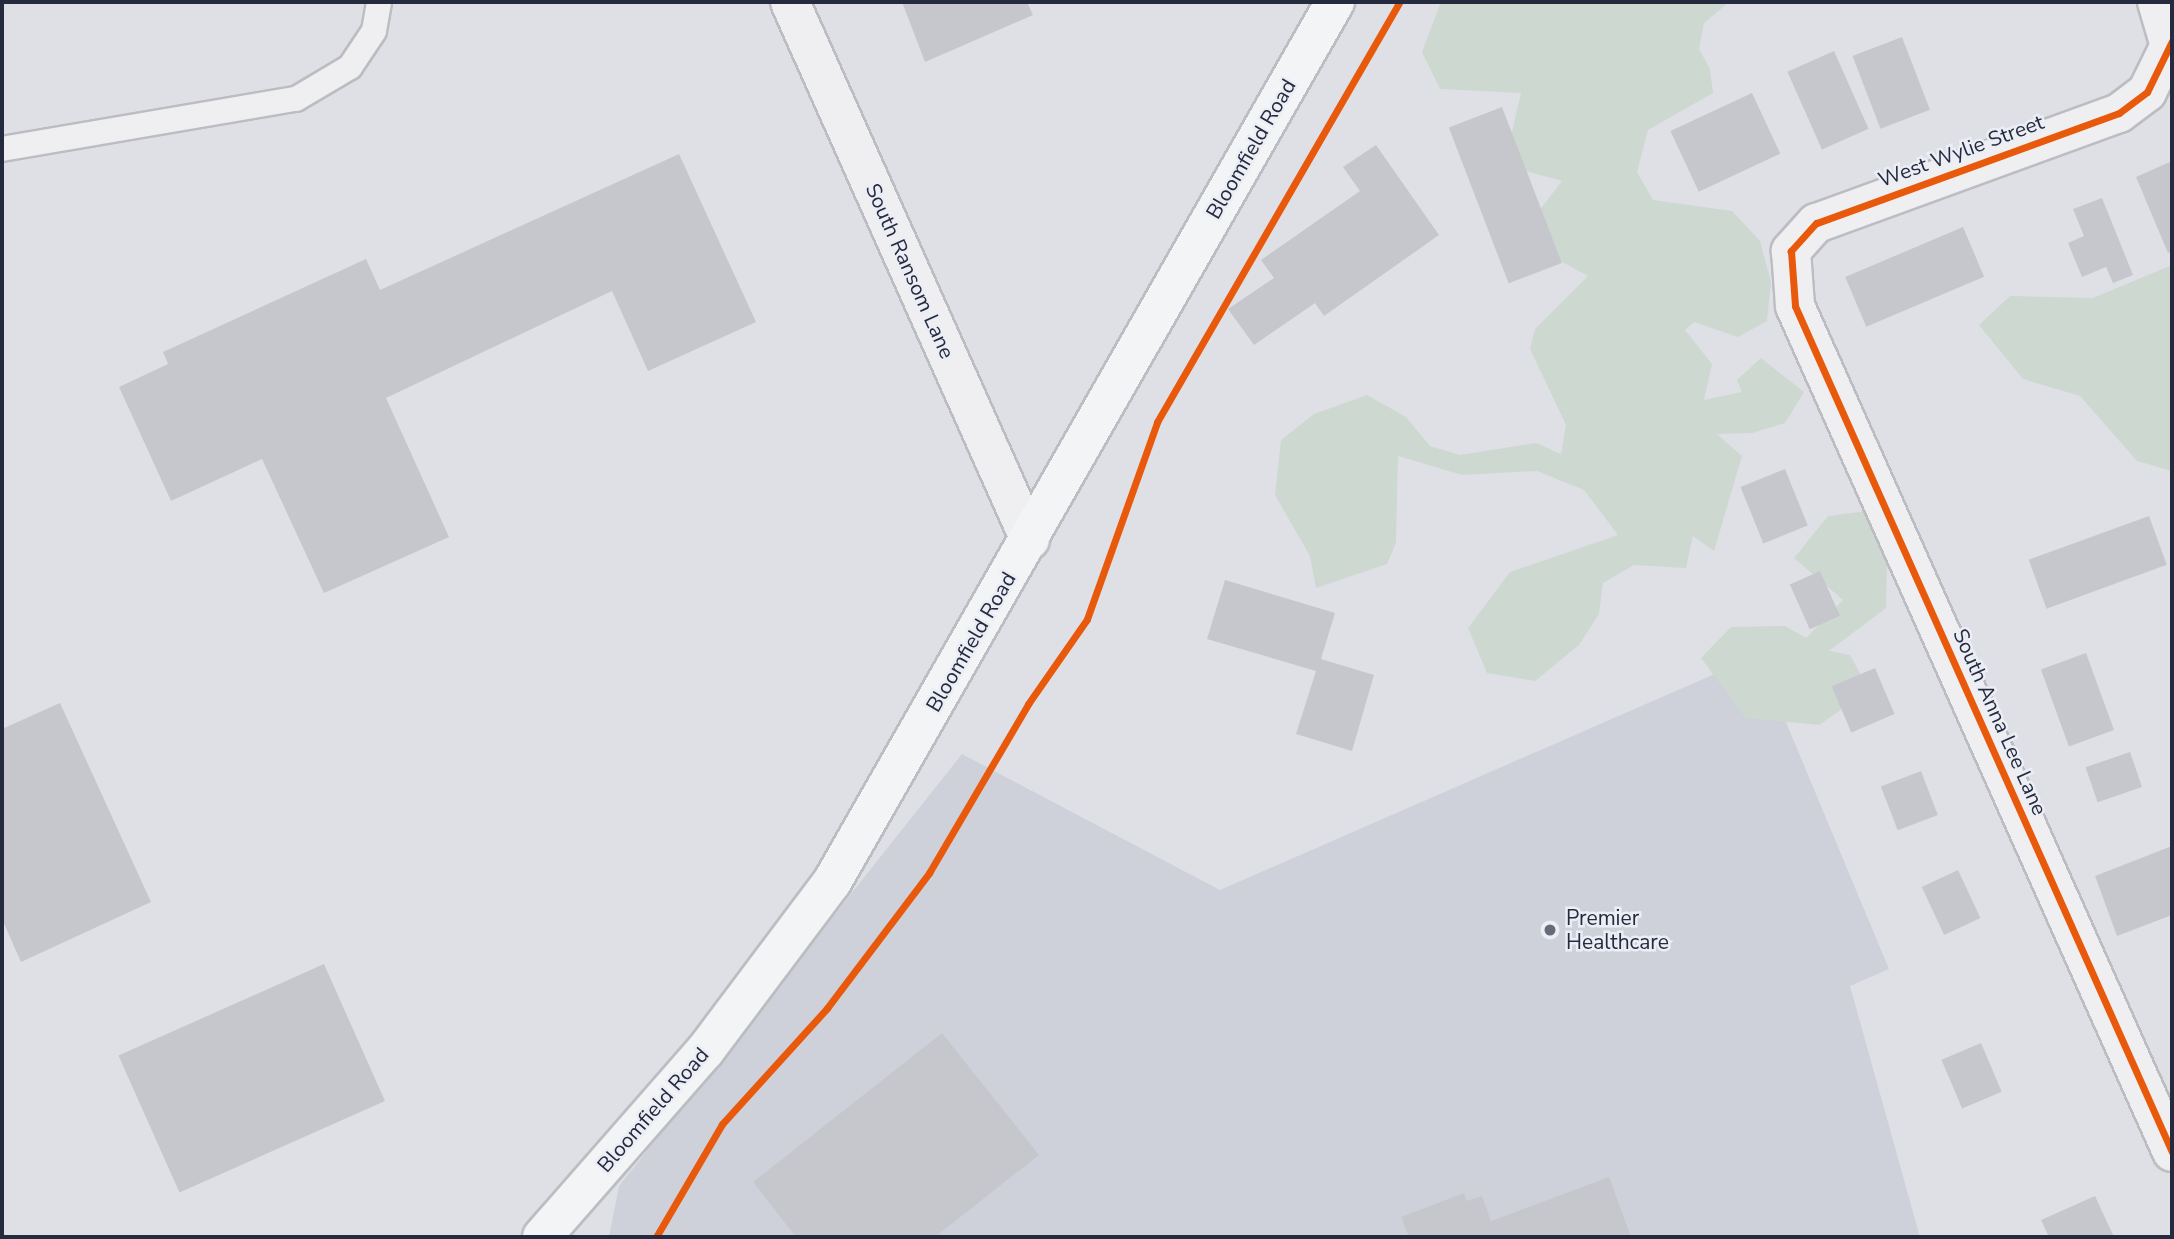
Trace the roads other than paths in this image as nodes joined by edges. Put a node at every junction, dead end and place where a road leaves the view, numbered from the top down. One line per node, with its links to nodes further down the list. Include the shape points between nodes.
1 (379, 2): 6 (lane, via 374,31 350,67 296,99)
2 (790, 2): 8 (street, South Ransom Lane)
3 (1335, 2): 8 (main road, Bloomfield Road)
4 (2157, 2): 5 (street)
5 (2171, 46): 7 (street, West Wylie Street, via 2147,92 2119,113 1816,223 1791,251)
6 (2, 149)
7 (1795, 306): 9 (street, South Anna Lee Lane)
8 (1030, 540): 10 (main road, Bloomfield Road, via 832,882 705,1051)
9 (2172, 1152)
10 (542, 1237)

